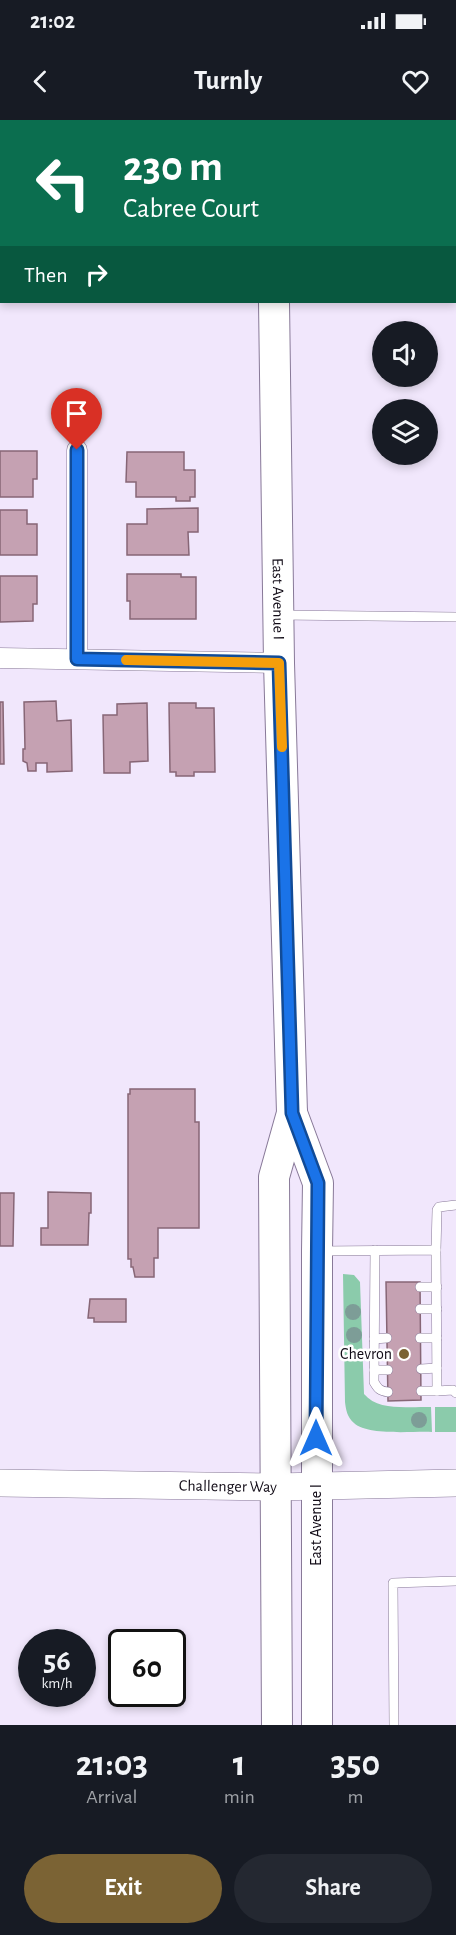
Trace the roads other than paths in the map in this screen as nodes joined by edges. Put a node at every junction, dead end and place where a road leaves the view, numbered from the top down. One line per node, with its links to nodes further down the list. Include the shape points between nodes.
1 (274, 303): 3 (main road, East Avenue I)
2 (77, 450): 6 (street)
3 (278, 615): 4 (lane); 7 (main road, East Avenue I)
4 (456, 617)
5 (0, 658): 6 (street)
6 (77, 659): 7 (street)
7 (279, 663): 8 (main road, East Avenue I)
8 (292, 1113): 12 (main road, East Avenue I, via 318,1183); 36 (main road, East Avenue I, via 274,1177)
9 (456, 1205): 11 (lane, via 443,1205 437,1210)
10 (375, 1250): 11 (lane); 12 (lane); 16 (lane)
11 (436, 1250): 15 (lane)
12 (317, 1251): 35 (main road, East Avenue I)
13 (387, 1287): 16 (lane)
14 (420, 1287): 15 (lane)
15 (437, 1287): 20 (lane)
16 (375, 1288): 17 (lane)
17 (375, 1309): 18 (lane); 24 (lane)
18 (387, 1309)
19 (420, 1309): 20 (lane)
20 (437, 1309): 23 (lane)
21 (387, 1338): 24 (lane)
22 (420, 1338): 23 (lane)
23 (437, 1338): 25 (lane)
24 (374, 1339): 27 (lane)
25 (437, 1368): 26 (lane); 30 (lane)
26 (421, 1369)
27 (374, 1370): 28 (lane); 31 (lane, via 377,1388)
28 (388, 1370)
29 (421, 1391): 30 (lane)
30 (437, 1391): 32 (lane)
31 (388, 1392)
32 (456, 1393)
33 (0, 1483): 36 (main road, Challenger Way)
34 (456, 1483): 35 (main road, Challenger Way)
35 (316, 1485): 36 (main road, Challenger Way); 39 (main road, East Avenue I)
36 (276, 1487): 38 (main road, East Avenue I)
37 (456, 1581): 40 (lane, via 393,1583)
38 (277, 1725)
39 (317, 1725)
40 (394, 1725)

